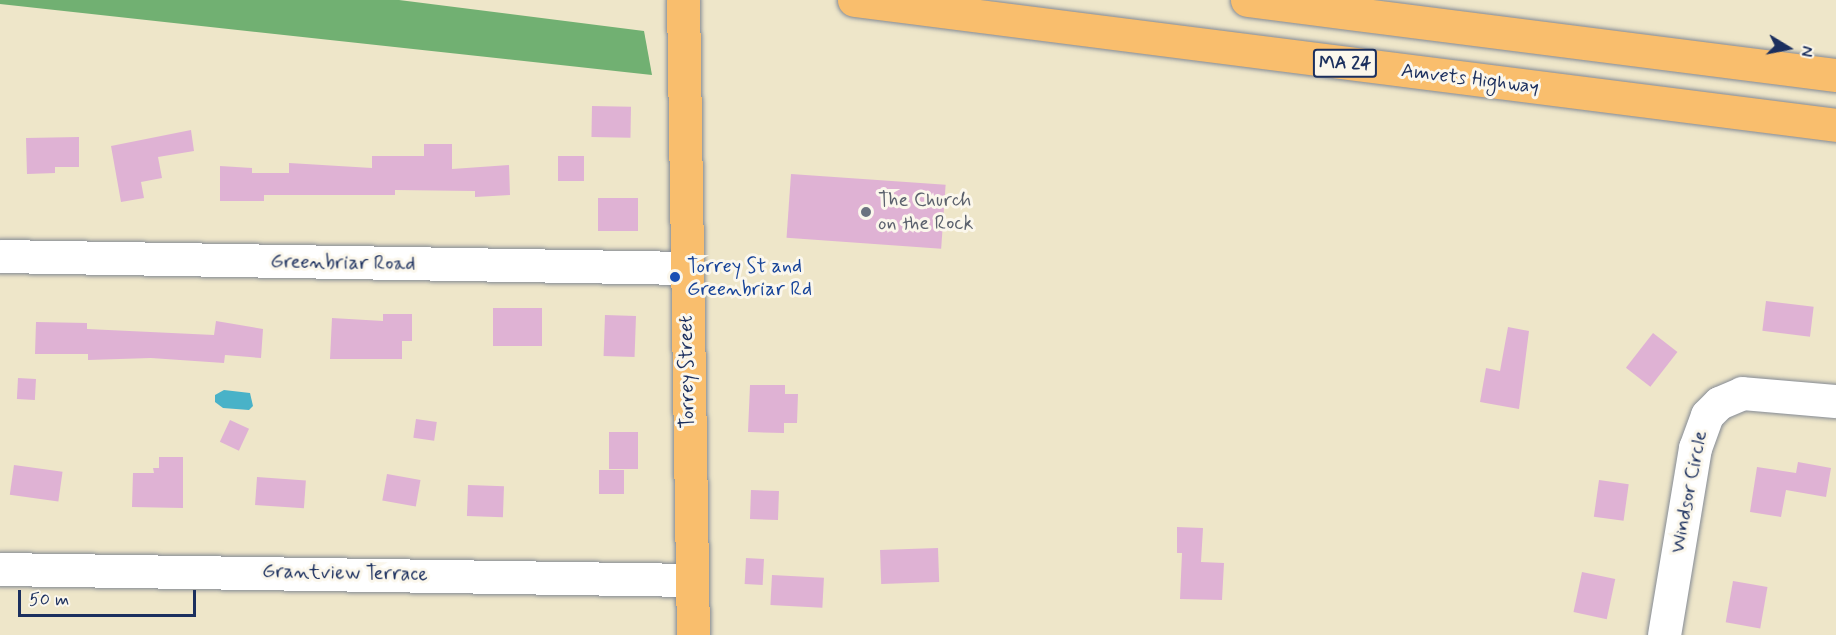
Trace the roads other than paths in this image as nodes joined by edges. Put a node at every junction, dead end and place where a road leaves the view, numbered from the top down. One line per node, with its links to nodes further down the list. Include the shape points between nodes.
1 (683, 0): 7 (main road, Torrey Street)
2 (854, 0): 5 (main road, Amvets Highway / MA 24)
3 (1247, 0): 4 (main road)
4 (1836, 75)
5 (1836, 126)
6 (0, 256): 7 (street, Greenbriar Road)
7 (686, 268): 10 (main road, Torrey Street)
8 (1836, 401): 12 (street, Windsor Circle, via 1742,393 1719,403 1707,415 1695,448)
9 (0, 569): 10 (street, Grantview Terrace)
10 (690, 580): 11 (main road, Torrey Street)
11 (693, 635)
12 (1664, 635)

